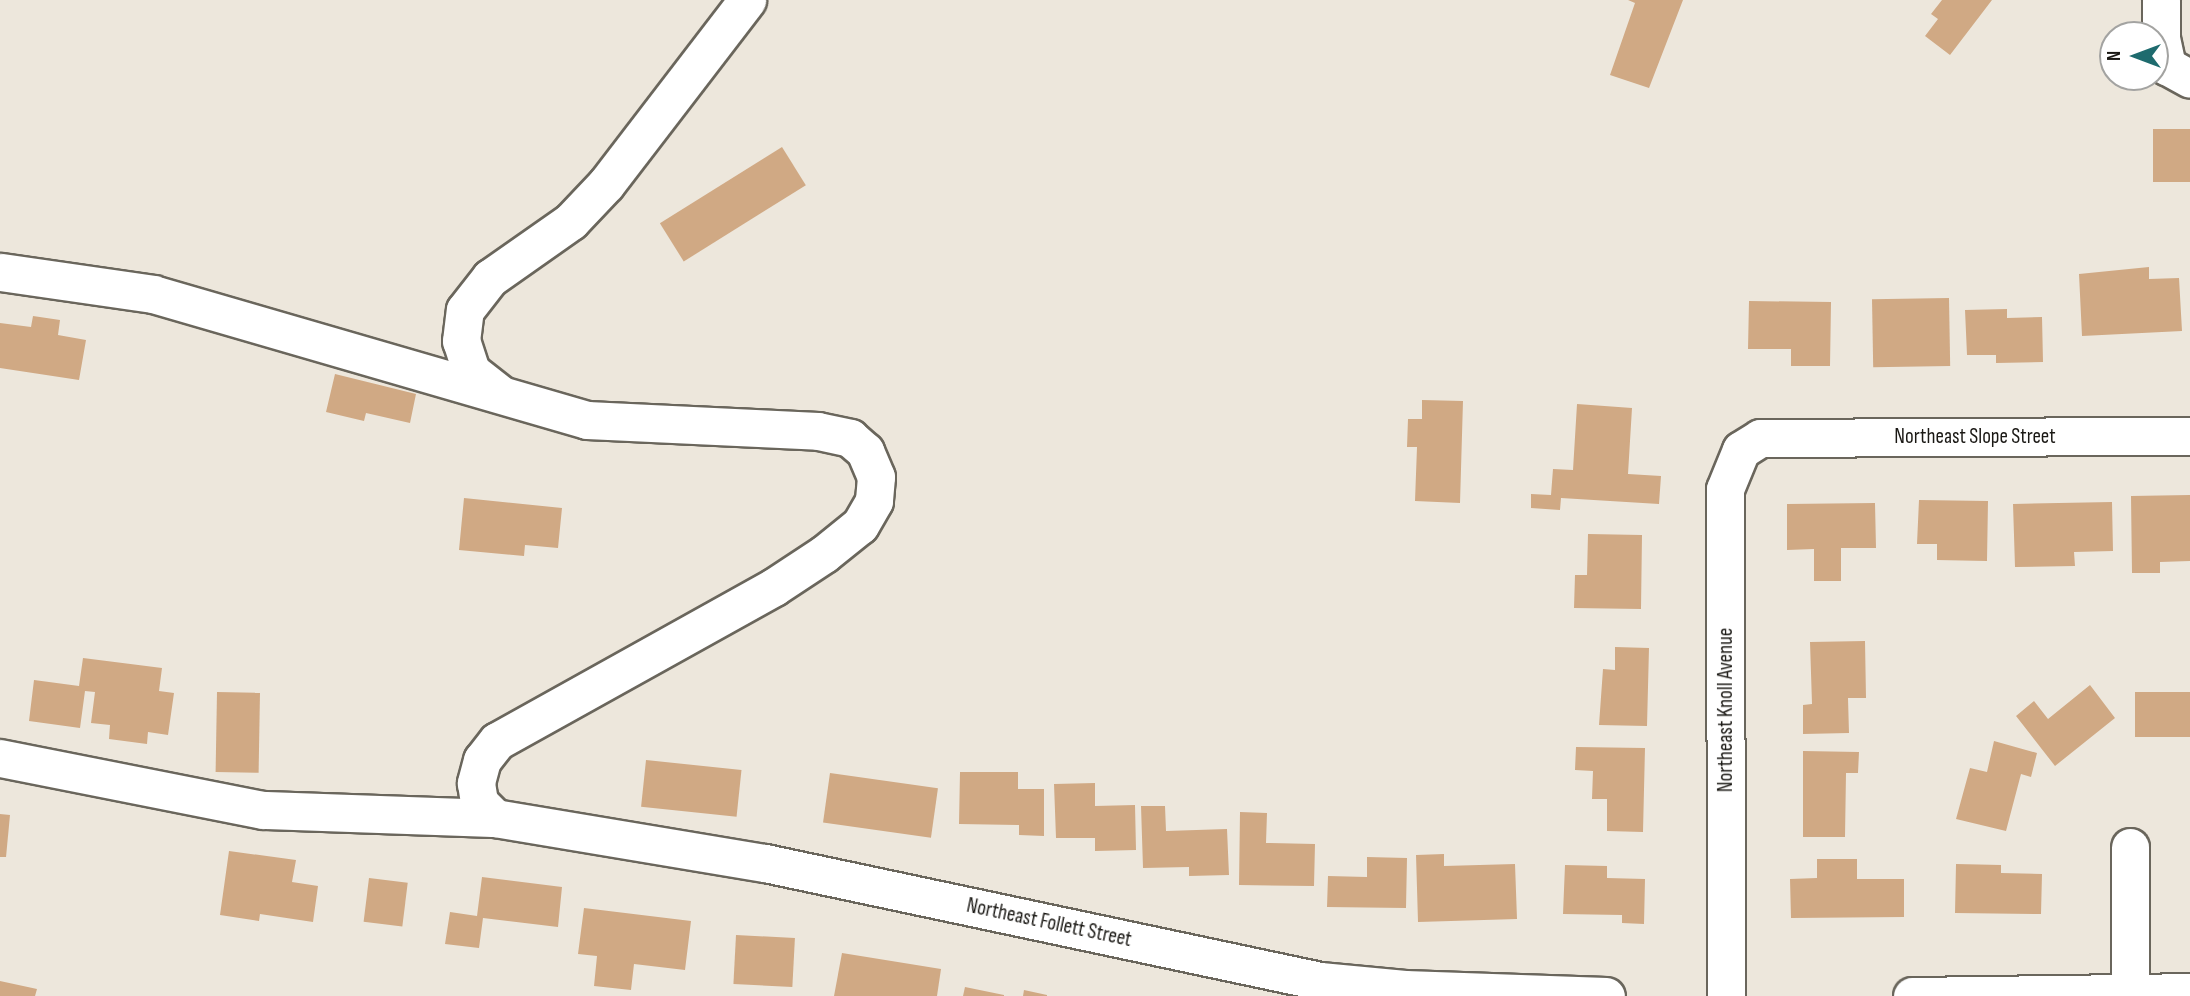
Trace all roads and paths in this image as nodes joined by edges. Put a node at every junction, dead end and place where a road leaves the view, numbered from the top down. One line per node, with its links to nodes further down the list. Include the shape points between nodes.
1 (747, 0): 5 (street, via 606,184 571,221 490,278 465,310 461,341 471,371)
2 (2161, 0): 3 (street, via 2167,66)
3 (2190, 79)
4 (1, 272): 5 (street, via 153,294 431,372)
5 (508, 400): 9 (street, via 587,420 818,431 850,438 865,451 876,477 874,501 860,525 824,554 774,587 497,741 482,760 476,783 479,802)
6 (2190, 436): 7 (street, Northeast Slope Street)
7 (1760, 438): 14 (street, Northeast Knoll Avenue, via 1741,450 1726,489)
8 (0, 758): 9 (street, Northeast Follett Street, via 263,810)
9 (495, 818): 13 (street, Northeast Follett Street, via 765,863 1320,981 1405,989)
10 (2130, 847): 11 (street)
11 (2130, 992): 12 (street); 15 (street)
12 (2190, 992)
13 (1606, 996)
14 (1726, 996)
15 (1912, 996)

